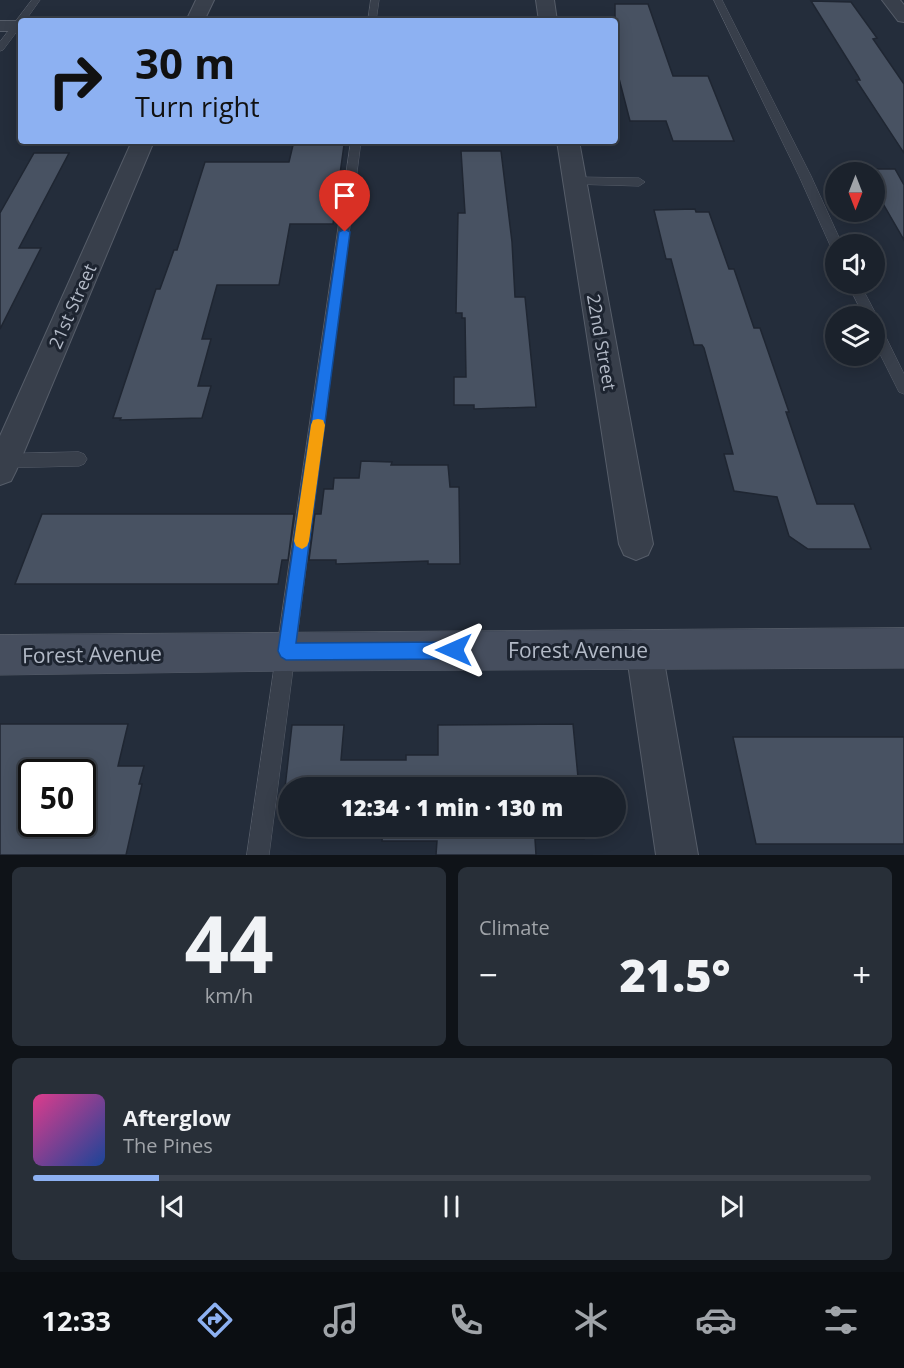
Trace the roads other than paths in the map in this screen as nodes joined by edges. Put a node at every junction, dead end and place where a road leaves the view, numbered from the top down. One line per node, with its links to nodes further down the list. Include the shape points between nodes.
1 (36, 0): 8 (lane)
2 (205, 0): 9 (street)
3 (375, 0): 10 (lane)
4 (545, 0): 11 (street)
5 (718, 0): 19 (lane)
6 (891, 0): 7 (street)
7 (904, 17)
8 (19, 18)
9 (196, 18)
10 (372, 18)
11 (548, 18)
12 (12, 26): 13 (lane)
13 (0, 48)
14 (142, 144): 23 (street, 21st Street)
15 (356, 144): 27 (lane)
16 (569, 144): 17 (street, 22nd Street)
17 (575, 182): 18 (lane); 24 (street, 22nd Street)
18 (639, 182)
19 (831, 234)
20 (885, 349): 21 (lane)
21 (904, 388)
22 (79, 459): 23 (lane)
23 (1, 464)
24 (636, 544)
25 (904, 648): 26 (main road, Forest Avenue)
26 (644, 650): 27 (main road, Forest Avenue); 30 (street)
27 (286, 651): 28 (main road, Forest Avenue); 29 (lane)
28 (0, 655)
29 (258, 855)
30 (676, 855)

